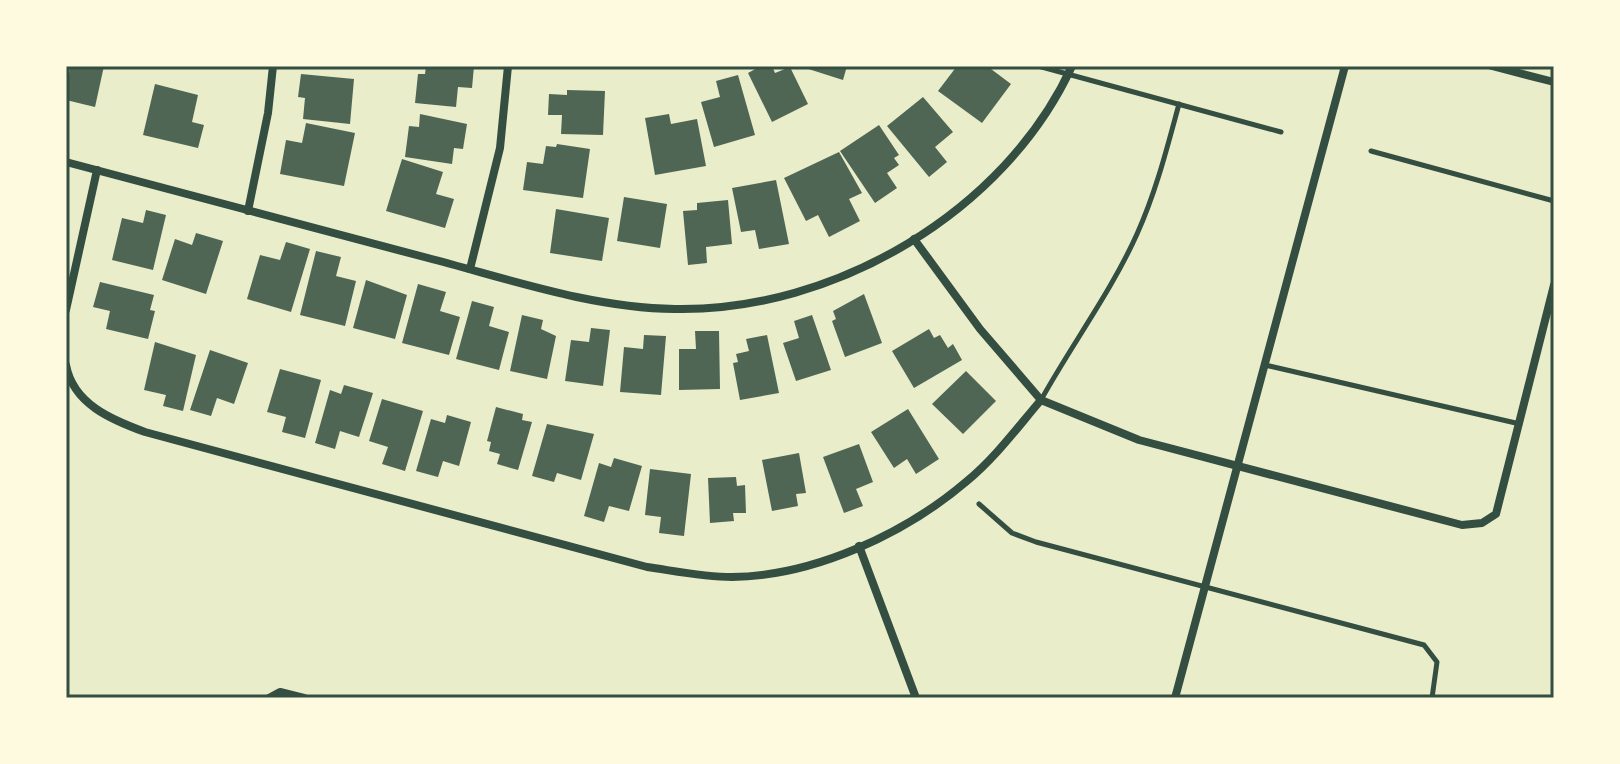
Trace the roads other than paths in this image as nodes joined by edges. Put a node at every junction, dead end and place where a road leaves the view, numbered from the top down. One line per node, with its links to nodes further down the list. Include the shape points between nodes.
1 (273, 66): 14 (street)
2 (508, 66): 16 (street, via 500,148)
3 (1038, 66): 6 (lane)
4 (1345, 66): 19 (street)
5 (1492, 66): 7 (street)
6 (1070, 70): 8 (lane); 15 (street, via 1045,113 989,179)
7 (1554, 82)
8 (1179, 104): 9 (lane); 21 (lane, via 1137,235)
9 (1281, 132)
10 (1371, 151): 13 (lane)
11 (66, 162): 12 (street)
12 (97, 170): 14 (street); 18 (street)
13 (1554, 201)
14 (248, 211): 16 (street)
15 (914, 239): 16 (street, via 807,291 678,309 595,301); 21 (street)
16 (470, 269)
17 (1554, 285): 22 (street)
18 (66, 310)
19 (1264, 364): 22 (lane); 23 (street)
20 (66, 365): 25 (street, via 85,401 111,420 145,432 647,567 733,577 789,570)
21 (1041, 400): 23 (street, via 1139,440); 25 (street, via 967,481 914,520)
22 (1520, 424): 23 (street, via 1496,514 1482,523 1445,523)
23 (1239, 466): 26 (street)
24 (979, 504): 26 (lane, via 1012,533 1036,542)
25 (859, 546): 29 (street)
26 (1205, 586): 30 (street); 31 (lane, via 1424,645 1437,662)
27 (269, 698): 28 (street, via 280,692)
28 (304, 698)
29 (916, 698)
30 (1175, 698)
31 (1432, 698)

